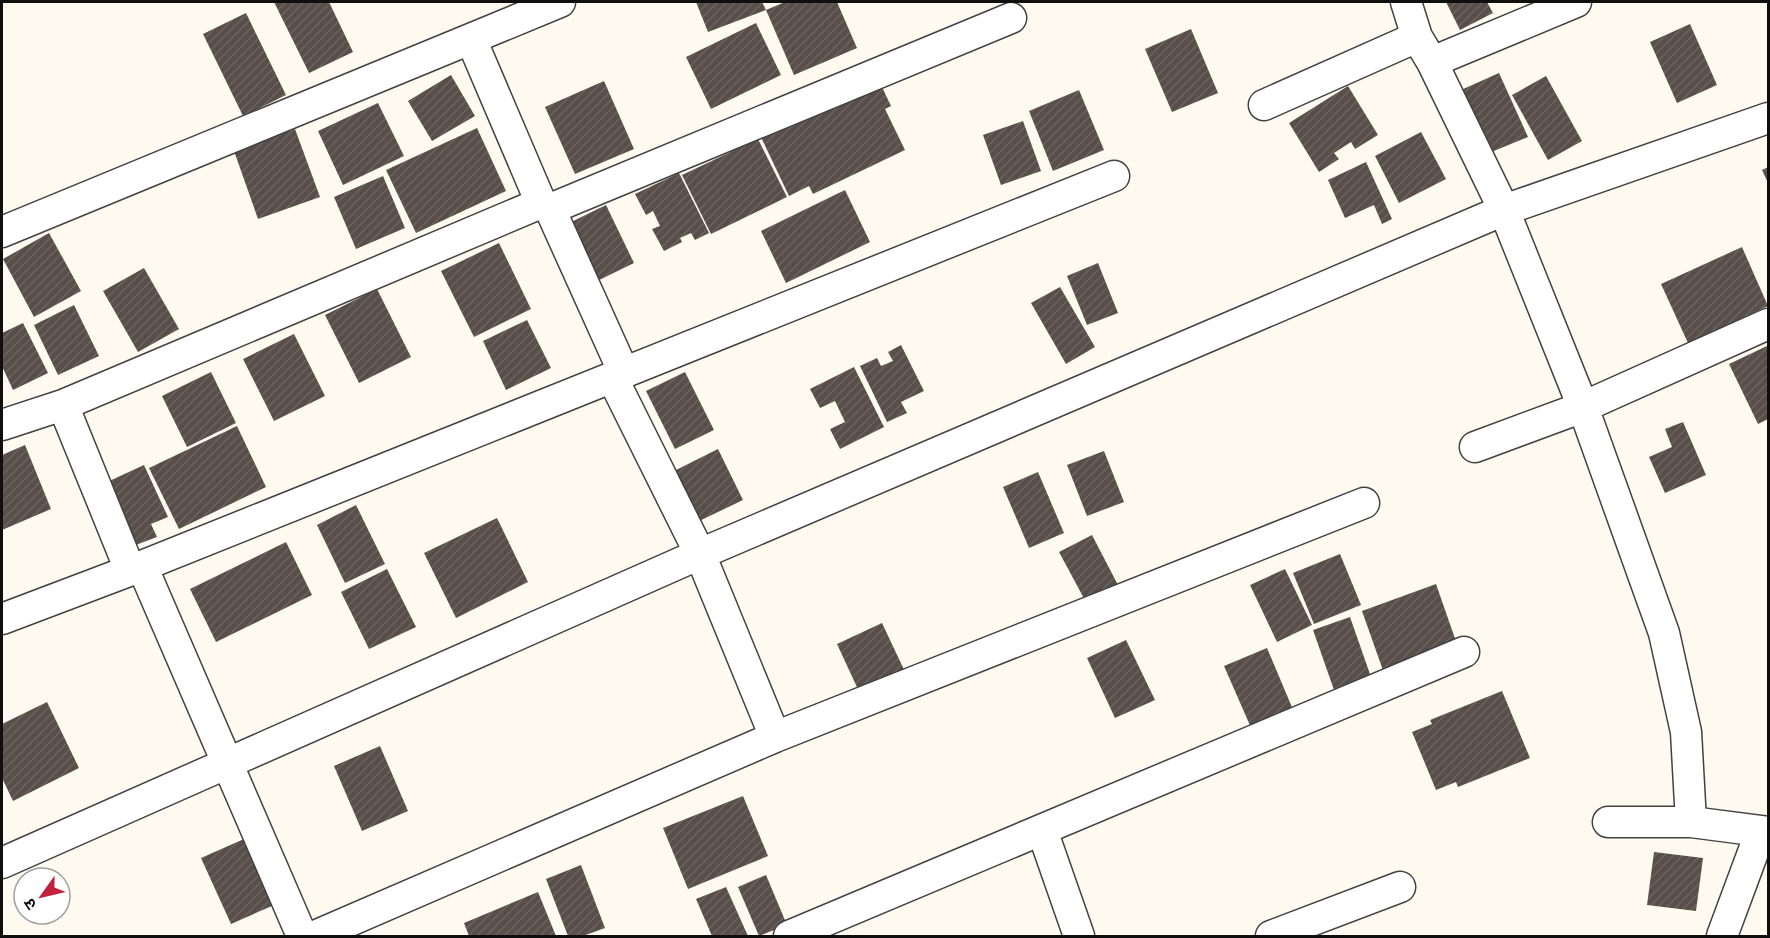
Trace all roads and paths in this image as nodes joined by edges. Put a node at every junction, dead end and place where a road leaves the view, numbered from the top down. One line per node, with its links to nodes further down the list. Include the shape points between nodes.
1 (560, 2): 6 (street)
2 (1406, 2): 5 (street)
3 (1576, 2): 7 (street)
4 (1011, 18): 11 (street)
5 (1417, 37): 7 (street); 8 (street)
6 (471, 39): 11 (street); 13 (street)
7 (1432, 62): 12 (street)
8 (1264, 105)
9 (1768, 118): 12 (street)
10 (1114, 176): 15 (street)
11 (545, 206): 15 (street); 16 (street)
12 (1504, 210): 17 (street); 21 (street)
13 (2, 232)
14 (1768, 324): 17 (street)
15 (618, 375): 21 (street); 22 (street)
16 (63, 405): 18 (street); 22 (street)
17 (1583, 407): 19 (street); 28 (street, via 1664,633 1686,732)
18 (2, 425)
19 (1475, 447)
20 (1364, 503): 25 (street)
21 (700, 554): 25 (street); 26 (street)
22 (136, 568): 23 (street); 26 (street)
23 (2, 619)
24 (1464, 652): 29 (street)
25 (775, 737): 34 (street)
26 (228, 763): 31 (street); 33 (street)
27 (1608, 822): 28 (street)
28 (1691, 822): 30 (street)
29 (1042, 830): 35 (street); 36 (street)
30 (1765, 831): 38 (street)
31 (2, 863)
32 (1400, 887): 37 (street)
33 (302, 936)
34 (315, 936)
35 (789, 936)
36 (1079, 936)
37 (1271, 936)
38 (1722, 936)

